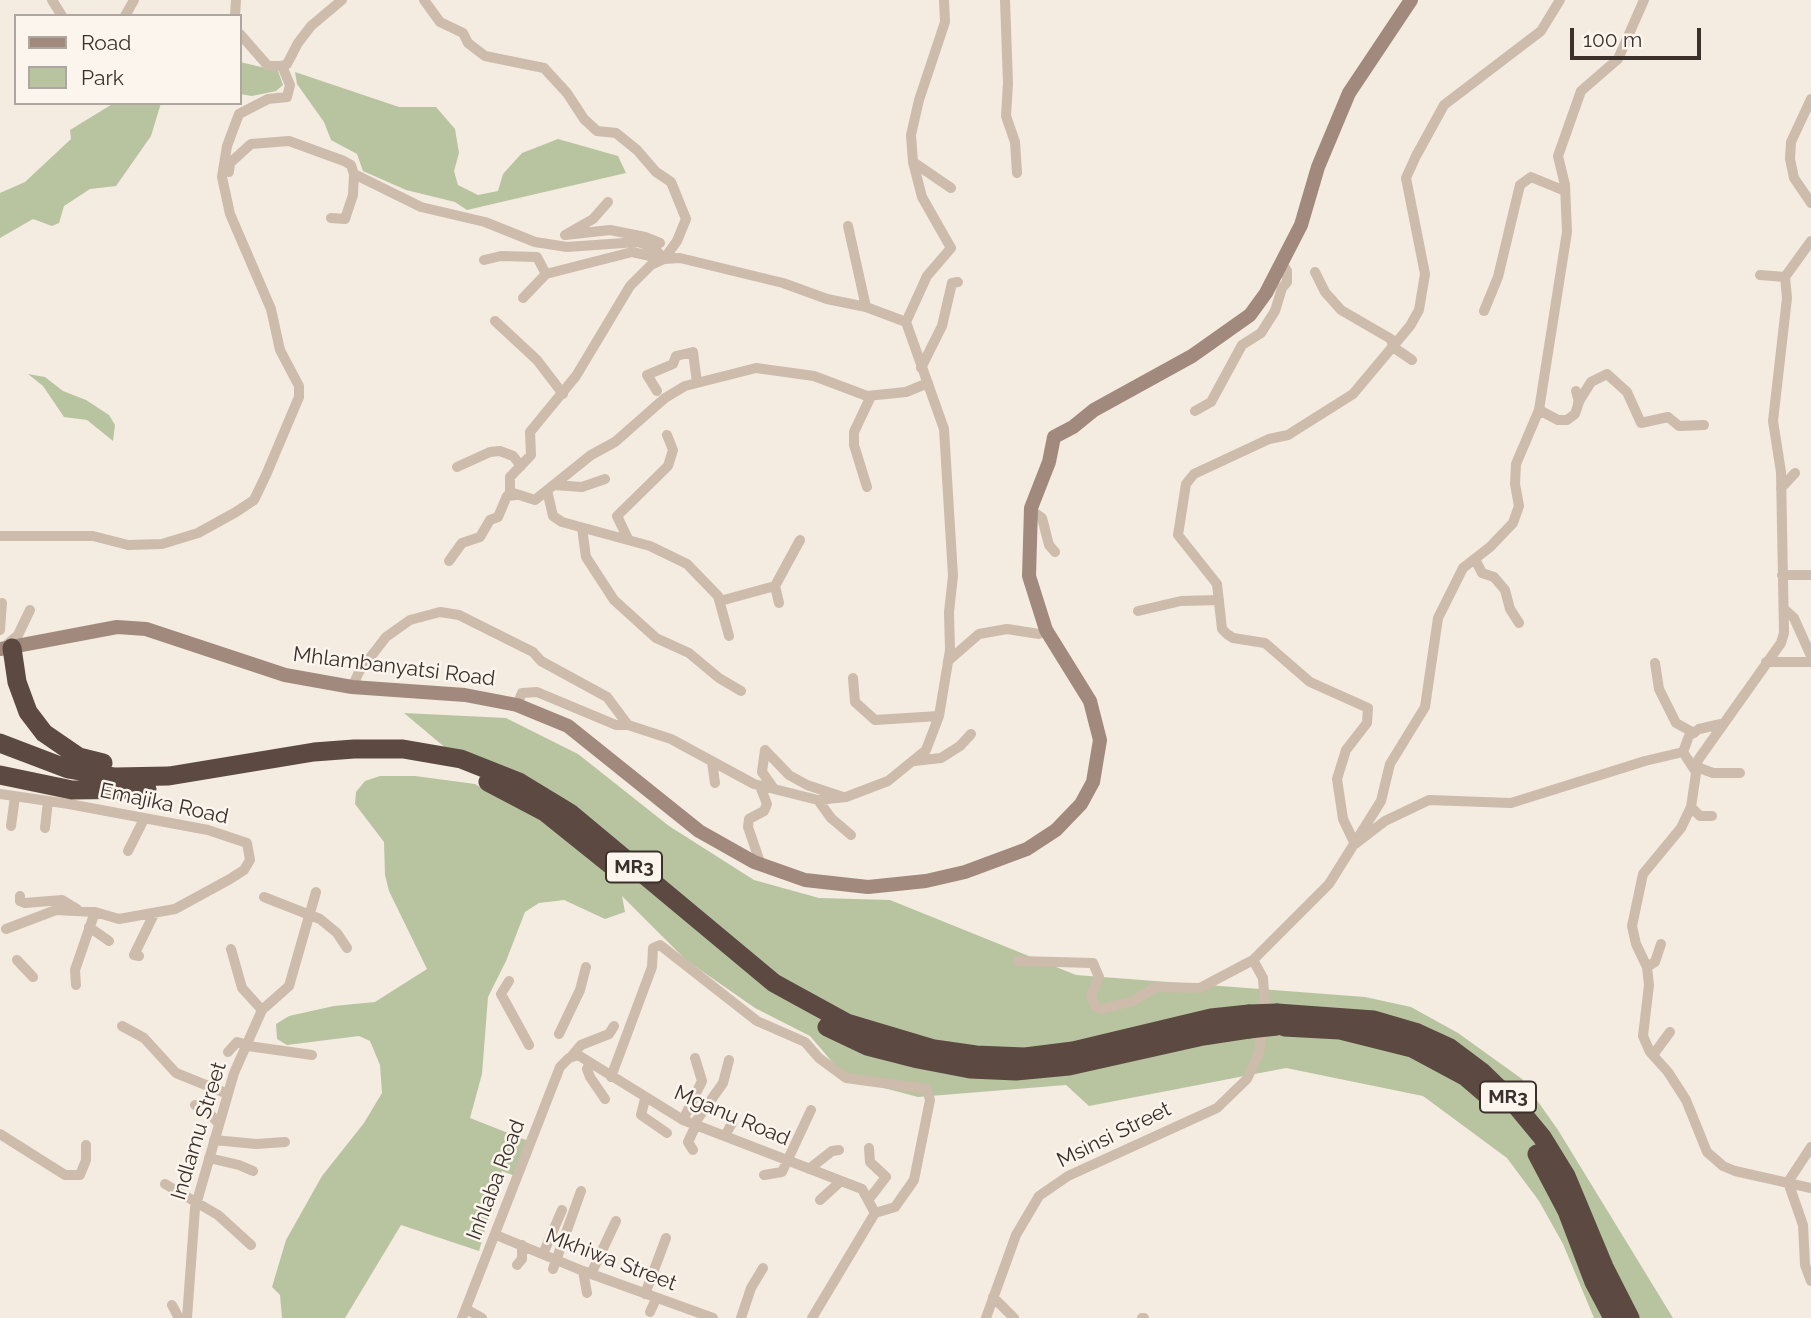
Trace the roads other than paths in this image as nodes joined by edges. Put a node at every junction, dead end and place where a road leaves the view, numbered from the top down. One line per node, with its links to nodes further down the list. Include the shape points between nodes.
1 (342, 0): 9 (street, via 311,26)
2 (424, 0): 25 (street, via 440,22 463,33 485,56 544,68 597,131 616,133 671,182 686,219 684,230)
3 (944, 0): 13 (street, via 945,22 911,135)
4 (1006, 0): 15 (street, via 1006,117 1015,142)
5 (1411, 0): 27 (main road, Mhlambanyatsi Road, via 1349,93 1318,167 1301,225)
6 (1560, 0): 38 (street, via 1541,31 1444,105 1416,156 1406,178 1425,274 1423,294 1410,326)
7 (1644, 0): 18 (street, via 1618,59 1581,91 1558,156)
8 (242, 36): 9 (street, via 268,66)
9 (282, 66): 12 (street, via 290,85 287,97 248,107)
10 (1811, 99): 11 (street)
11 (1808, 112): 21 (street, via 1791,142 1790,159 1794,178)
12 (237, 120): 14 (street); 19 (street, via 227,146 222,177)
13 (913, 162): 17 (street); 37 (street, via 922,197 951,247 927,276)
14 (230, 163): 16 (street, via 251,144 289,141 344,161); 19 (street)
15 (1017, 173)
16 (354, 174): 22 (street, via 345,219); 25 (street, via 421,207 485,222 535,242 567,247 638,242 653,247)
17 (951, 188)
18 (1565, 191): 35 (street, via 1531,177 1520,185 1498,277); 48 (street, via 1567,232)
19 (225, 192): 62 (street, via 271,309 280,350 299,386 295,406 254,500 198,533 162,544 128,545 93,536)
20 (608, 202): 25 (street, via 593,219 565,235 610,230 645,237 661,244)
21 (1811, 203)
22 (331, 218)
23 (848, 226): 34 (street)
24 (1811, 241): 31 (street)
25 (664, 258): 29 (street, via 632,252); 34 (street, via 699,262); 45 (street, via 630,286)
26 (484, 260): 29 (street, via 537,257)
27 (1282, 263): 49 (street, via 1287,282 1275,311 1261,333 1242,345 1211,402); 60 (main road, Mhlambanyatsi Road, via 1250,315 1223,337 1054,437)
28 (1314, 272): 38 (street, via 1341,310 1391,339)
29 (546, 274): 33 (street)
30 (1760, 275): 31 (street)
31 (1785, 276): 58 (street, via 1787,299 1773,421)
32 (958, 282): 40 (street, via 952,283 942,326)
33 (523, 298)
34 (866, 307): 37 (street)
35 (1484, 312)
36 (495, 321): 45 (street, via 537,360)
37 (906, 322): 40 (street)
38 (1392, 347): 39 (street); 71 (street, via 1353,394 1288,435 1269,439 1194,474 1186,484 1178,535 1217,583)
39 (1412, 360)
40 (921, 368): 42 (street)
41 (697, 383): 43 (street, via 693,352 676,356 673,364 647,375); 46 (street, via 757,368 814,376); 56 (street, via 665,398 615,442)
42 (928, 383): 46 (street, via 906,392); 84 (street, via 944,429 953,576)
43 (657, 391)
44 (1576, 391): 47 (street)
45 (563, 394): 52 (street, via 530,432 531,455)
46 (871, 396): 57 (street, via 854,432)
47 (1578, 404): 48 (street, via 1567,420); 50 (street, via 1591,382 1607,374 1627,392 1640,423 1668,417 1679,426)
48 (1539, 410): 66 (street, via 1516,464 1519,506 1513,523)
49 (1195, 411)
50 (1704, 425)
51 (667, 435): 63 (street, via 673,450 668,466 617,516)
52 (521, 466): 53 (street, via 500,451); 59 (street, via 510,477 510,492)
53 (457, 467)
54 (1796, 473): 58 (street)
55 (605, 480): 56 (street, via 582,487)
56 (551, 487): 59 (street, via 535,500); 61 (street, via 553,516)
57 (867, 487)
58 (1781, 488): 68 (street)
59 (516, 495): 67 (street, via 507,496 498,517 490,520 480,537 462,544)
60 (1031, 510): 65 (street, via 1042,517); 80 (main road, Mhlambanyatsi Road, via 1028,576)
61 (582, 528): 63 (street); 90 (street, via 586,557 614,600 656,638 689,653)
62 (0, 536)
63 (628, 539): 72 (street, via 687,564)
64 (800, 540): 70 (street)
65 (1055, 552)
66 (1475, 559): 78 (street, via 1482,573 1505,590); 123 (street, via 1463,568 1438,618 1425,708 1390,764 1381,801)
67 (449, 561)
68 (1782, 575): 69 (street); 75 (street)
69 (1811, 575)
70 (775, 586): 72 (street); 74 (street)
71 (1219, 600): 77 (street, via 1181,601); 123 (street, via 1222,629 1233,638 1265,643 1310,682 1368,708 1367,723 1346,750 1337,779 1343,819)
72 (720, 601): 81 (street)
73 (2, 603): 79 (street)
74 (779, 603)
75 (1784, 609): 83 (street, via 1794,618); 85 (street, via 1780,643)
76 (30, 610): 82 (street)
77 (1138, 611)
78 (1520, 623)
79 (0, 630)
80 (1046, 630): 84 (street, via 1039,634 1007,628 979,634); 125 (main road, Mhlambanyatsi Road, via 1090,701 1100,740 1093,782 1081,804 1056,830 1027,849 965,873 898,885 837,886)
81 (729, 636)
82 (5, 649): 89 (main road, Mhlambanyatsi Road, via 117,627 146,629 285,675); 101 (highway, via 28,712 44,733 79,757 151,766)
83 (1811, 656)
84 (948, 661): 92 (street)
85 (1766, 662): 87 (street); 95 (street)
86 (1654, 663): 93 (street, via 1659,689)
87 (1811, 663)
88 (853, 678): 92 (street, via 855,702 875,719)
89 (352, 687): 91 (main road, Mhlambanyatsi Road, via 465,695); 94 (street, via 386,638 410,620 440,612 459,615 533,652 541,661 607,697)
90 (741, 691)
91 (517, 705): 94 (street, via 522,692 537,692 616,725); 125 (main road, Mhlambanyatsi Road, via 568,726 699,831)
92 (939, 716): 102 (street, via 926,750)
93 (1676, 723): 96 (street); 99 (street)
94 (628, 724): 103 (street, via 671,739)
95 (1721, 724): 96 (street); 104 (street)
96 (1693, 733): 99 (street)
97 (971, 734): 102 (street, via 941,758)
98 (0, 743): 101 (highway, MR3, via 68,769 116,777 169,776)
99 (1685, 748): 104 (street); 123 (street, via 1511,803 1429,800 1385,821)
100 (0, 756): 109 (highway, MR3, via 62,779)
101 (255, 761): 152 (highway, MR3, via 314,752 403,748 461,759 519,782 570,813 774,983 847,1023 886,1037 976,1055 1025,1057 1073,1051 1212,1018)
102 (914, 761): 113 (street, via 879,786)
103 (712, 762): 107 (street); 108 (street)
104 (1696, 770): 105 (street); 117 (street)
105 (1740, 773)
106 (0, 775): 109 (highway, via 72,790)
107 (715, 783)
108 (760, 786): 110 (street); 125 (street, via 767,804 749,819 748,827)
109 (147, 789): 152 (highway, MR3, via 352,760 398,761 453,770 495,784 545,812 772,994 867,1046 918,1059 970,1069 1069,1066)
110 (774, 789): 113 (street, via 762,772 765,750 789,775); 114 (street)
111 (1, 795): 112 (street, Emajika Road); 116 (street)
112 (15, 796): 115 (street, Emajika Road); 120 (street)
113 (846, 797): 114 (street)
114 (818, 800): 122 (street)
115 (48, 801): 119 (street, Emajika Road); 121 (street)
116 (2, 807)
117 (1691, 807): 118 (street, via 1700,816); 144 (street, via 1681,828 1643,874 1632,926)
118 (1712, 817)
119 (144, 819): 124 (street); 131 (street, Emajika Road, via 247,842 250,860 230,879 175,909)
120 (11, 826)
121 (45, 828)
122 (852, 835)
123 (1354, 844): 141 (street, via 1329,884)
124 (128, 851)
125 (761, 865)
126 (316, 892): 132 (street, Indlamu Street)
127 (20, 896): 129 (street, via 26,903 62,901)
128 (264, 897): 132 (street)
129 (79, 911): 130 (street, Emajika Road); 134 (street, Emajika Road, via 56,910)
130 (95, 912): 131 (street, Emajika Road, via 119,919); 133 (street)
131 (154, 914): 139 (street, via 134,955)
132 (309, 915): 137 (street, via 328,923); 148 (street, Indlamu Street, via 289,986)
133 (89, 927): 135 (street); 147 (street, via 75,970)
134 (6, 929)
135 (109, 941)
136 (1661, 944): 144 (street, via 1655,962)
137 (347, 948)
138 (231, 949): 148 (street, via 242,988)
139 (139, 956)
140 (17, 960): 145 (street)
141 (1252, 960): 142 (street, via 1200,988 1156,987 1133,1001 1102,1009 1095,1006 1091,995 1099,977 1093,963); 152 (street, Msinsi Street, via 1265,995)
142 (1018, 961)
143 (586, 967): 154 (street)
144 (1647, 967): 159 (street, via 1643,1036)
145 (33, 977)
146 (509, 981): 156 (street, via 501,994)
147 (76, 985)
148 (262, 1010): 155 (street, Indlamu Street)
149 (1277, 1020): 152 (highway, MR3, bridge); 225 (highway, MR3, via 1412,1048 1466,1077 1493,1100 1532,1145 1548,1172); 226 (highway, MR3, via 1374,1020 1450,1048 1482,1072 1542,1137 1566,1176)
150 (122, 1026): 165 (street, via 144,1038 176,1073)
151 (614, 1026): 160 (street, via 609,1034 581,1045)
152 (1253, 1028): 211 (street, Msinsi Street, via 1247,1079 1217,1108 1068,1176 1039,1196 1016,1235)
153 (1670, 1032): 159 (street)
154 (559, 1034)
155 (248, 1045): 157 (street, via 237,1042); 158 (street); 165 (street, Indlamu Street)
156 (529, 1045)
157 (228, 1052)
158 (312, 1055)
159 (1653, 1055): 189 (street, via 1681,1091 1707,1152 1735,1171)
160 (570, 1057): 163 (street, Mganu Road, via 579,1055); 199 (street, Inhlaba Road, via 559,1067)
161 (695, 1058): 170 (street, via 703,1076 692,1091)
162 (729, 1060): 170 (street, via 723,1083)
163 (590, 1063): 164 (street, Mganu Road); 166 (street, via 590,1077)
164 (611, 1077): 167 (street, Mganu Road); 197 (street, via 652,967 654,945 660,945 757,1021 805,1042 846,1078 928,1089 930,1100 914,1180 895,1207)
165 (228, 1094): 172 (street, Indlamu Street)
166 (604, 1098)
167 (645, 1099): 170 (street, Mganu Road); 173 (street, via 641,1115)
168 (195, 1105): 172 (street)
169 (811, 1110): 184 (street)
170 (691, 1123): 175 (street, Mganu Road); 181 (street, via 688,1142)
171 (732, 1123): 175 (street)
172 (219, 1124): 176 (street, Indlamu Street)
173 (667, 1133)
174 (0, 1134): 178 (street, via 65,1175 80,1175)
175 (724, 1136): 184 (street, Mganu Road)
176 (215, 1140): 177 (street); 183 (street, Indlamu Street)
177 (285, 1142)
178 (86, 1145)
179 (1811, 1147): 189 (street)
180 (869, 1148): 193 (street, via 870,1163 886,1177)
181 (693, 1150)
182 (839, 1150): 185 (street)
183 (209, 1158): 186 (street); 195 (street, Indlamu Street)
184 (786, 1160): 185 (street, Mganu Road); 187 (street, via 782,1172)
185 (809, 1169): 188 (street, Mganu Road)
186 (253, 1171)
187 (764, 1175)
188 (841, 1181): 193 (street, Mganu Road, via 862,1189); 194 (street)
189 (1788, 1182): 191 (street); 208 (street, via 1802,1225)
190 (165, 1184): 195 (street)
191 (1811, 1188)
192 (581, 1191): 204 (street)
193 (869, 1199): 197 (street)
194 (820, 1200)
195 (197, 1203): 201 (street); 218 (street, Indlamu Street)
196 (562, 1210): 203 (street)
197 (875, 1213): 222 (street)
198 (616, 1221): 207 (street)
199 (496, 1235): 202 (street, Mkhiwa Street); 215 (street, Inhlaba Road)
200 (666, 1238): 210 (street)
201 (251, 1244)
202 (522, 1245): 203 (street, Mkhiwa Street); 205 (street)
203 (543, 1255): 204 (street, Mkhiwa Street)
204 (554, 1264): 207 (street, Mkhiwa Street)
205 (517, 1265)
206 (763, 1268): 221 (street)
207 (587, 1273): 209 (street); 210 (street, Mkhiwa Street)
208 (1811, 1281)
209 (587, 1293)
210 (645, 1294): 212 (street, Mkhiwa Street)
211 (993, 1297): 223 (street, Msinsi Street); 224 (street)
212 (656, 1298): 214 (street); 216 (street, Mkhiwa Street)
213 (172, 1305): 217 (street)
214 (650, 1312)
215 (464, 1313): 219 (street)
216 (689, 1315): 220 (street, Mkhiwa Street)
217 (179, 1318)
218 (187, 1318)
219 (482, 1318)
220 (713, 1318)
221 (741, 1318)
222 (811, 1318)
223 (986, 1318)
224 (1014, 1318)
225 (1613, 1318)
226 (1630, 1318)

